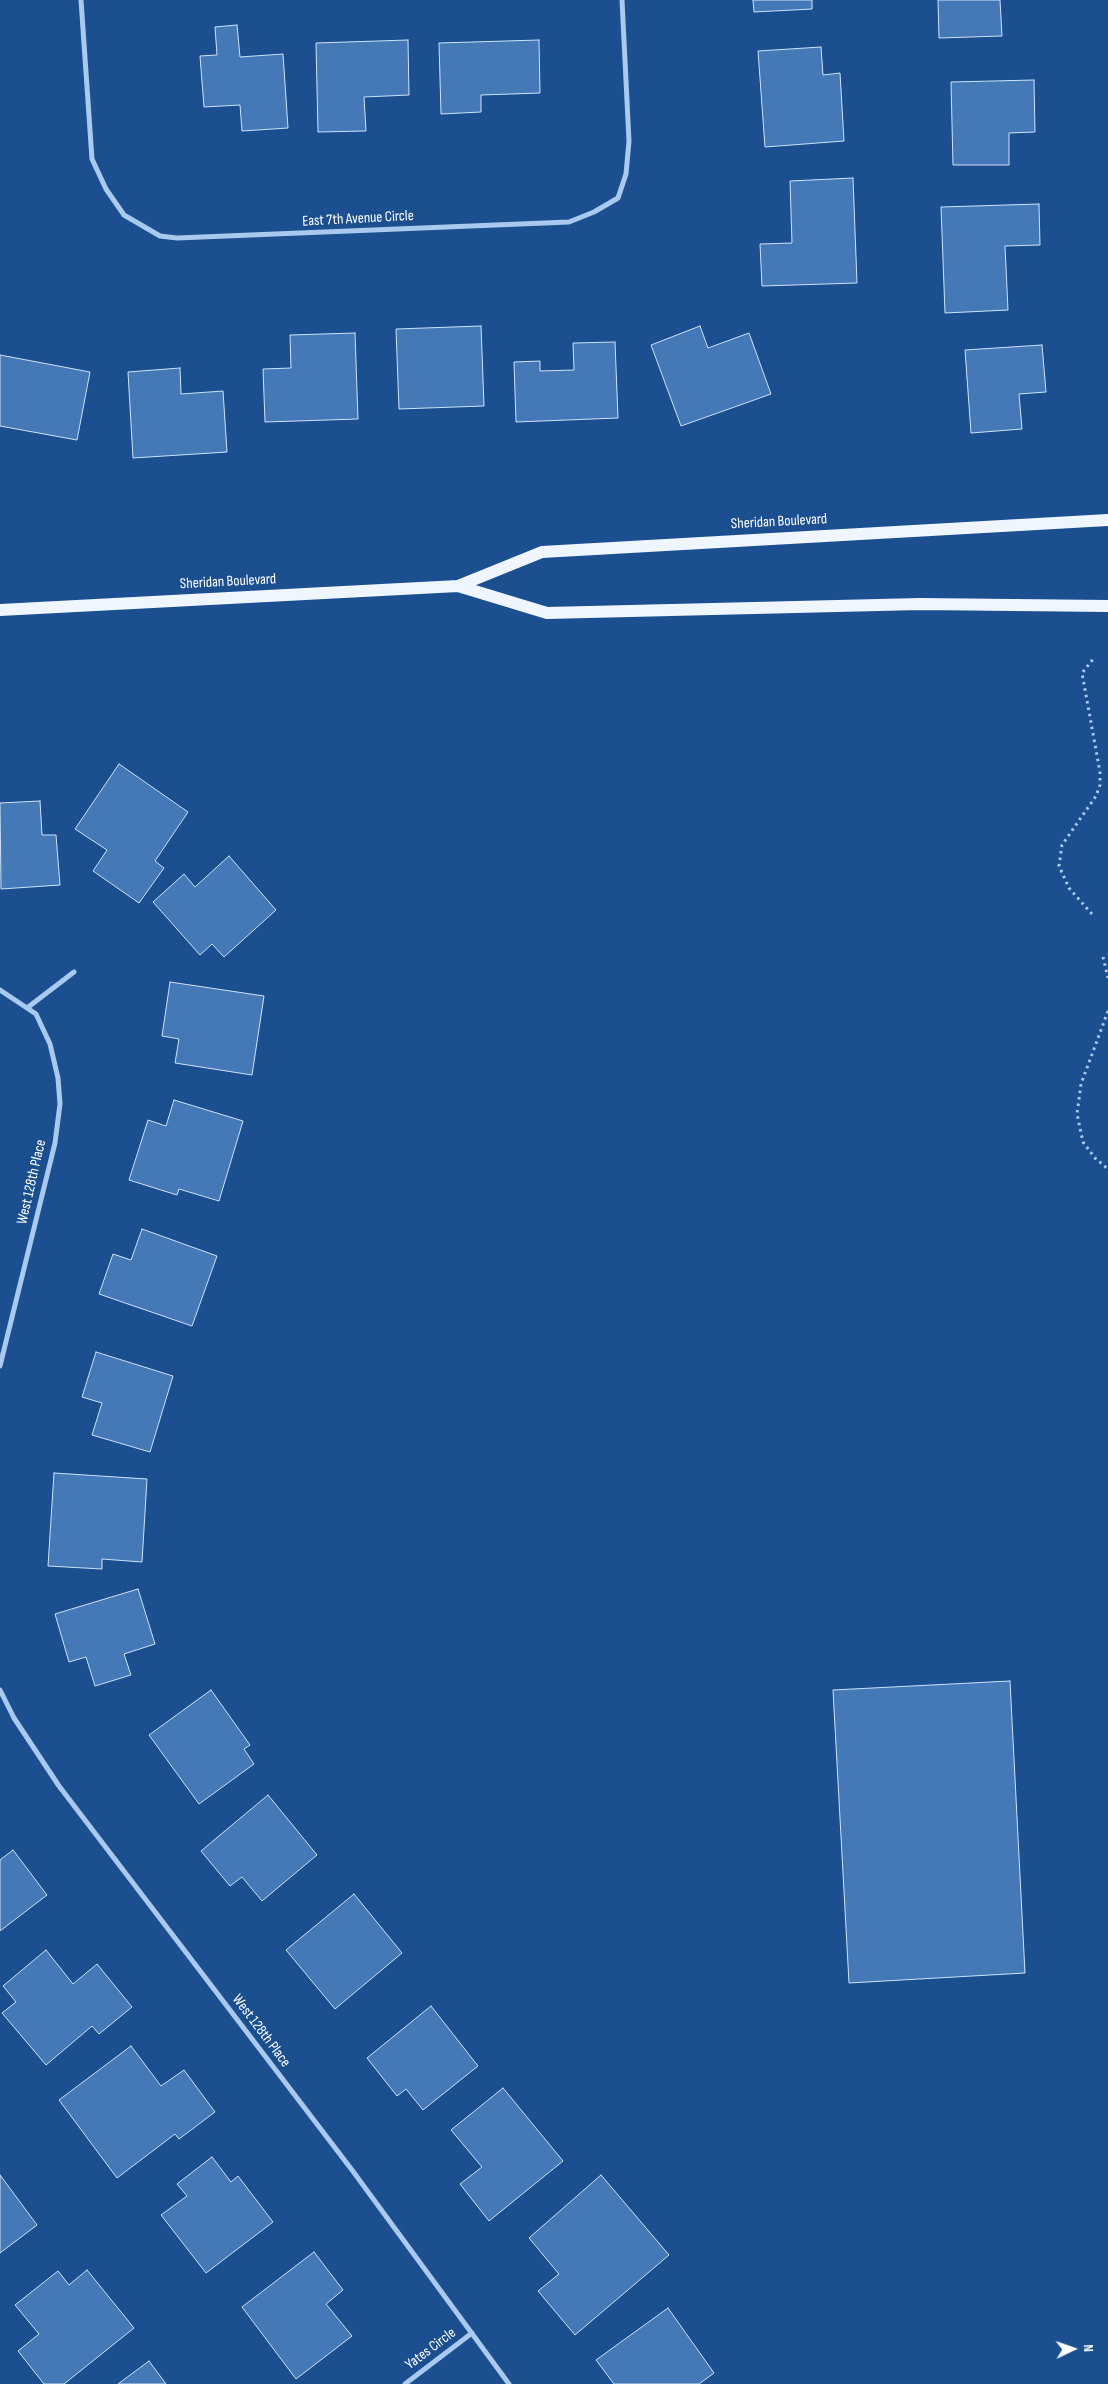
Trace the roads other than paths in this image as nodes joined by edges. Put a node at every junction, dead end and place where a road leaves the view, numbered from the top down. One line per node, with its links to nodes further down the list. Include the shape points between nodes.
1 (81, 0): 2 (street, East 7th Avenue Circle, via 92,159 106,189 124,215 160,236 177,238 569,222 594,212 618,198 626,174 629,141)
2 (622, 0)
3 (1108, 520): 4 (main road, Sheridan Boulevard, via 542,552)
4 (458, 586): 5 (main road, Sheridan Boulevard, via 547,613 920,604); 6 (main road, Sheridan Boulevard)
5 (1108, 606)
6 (0, 610)
7 (74, 972): 9 (street)
8 (0, 990): 9 (street)
9 (27, 1008): 10 (street, West 128th Place, via 36,1014 50,1044 60,1104 56,1142)
10 (0, 1366)
11 (0, 1690): 12 (street, West 128th Place, via 14,1718 59,1786 352,2170)
12 (472, 2334): 13 (street, Yates Circle); 14 (street, West 128th Place)
13 (405, 2384)
14 (509, 2384)

